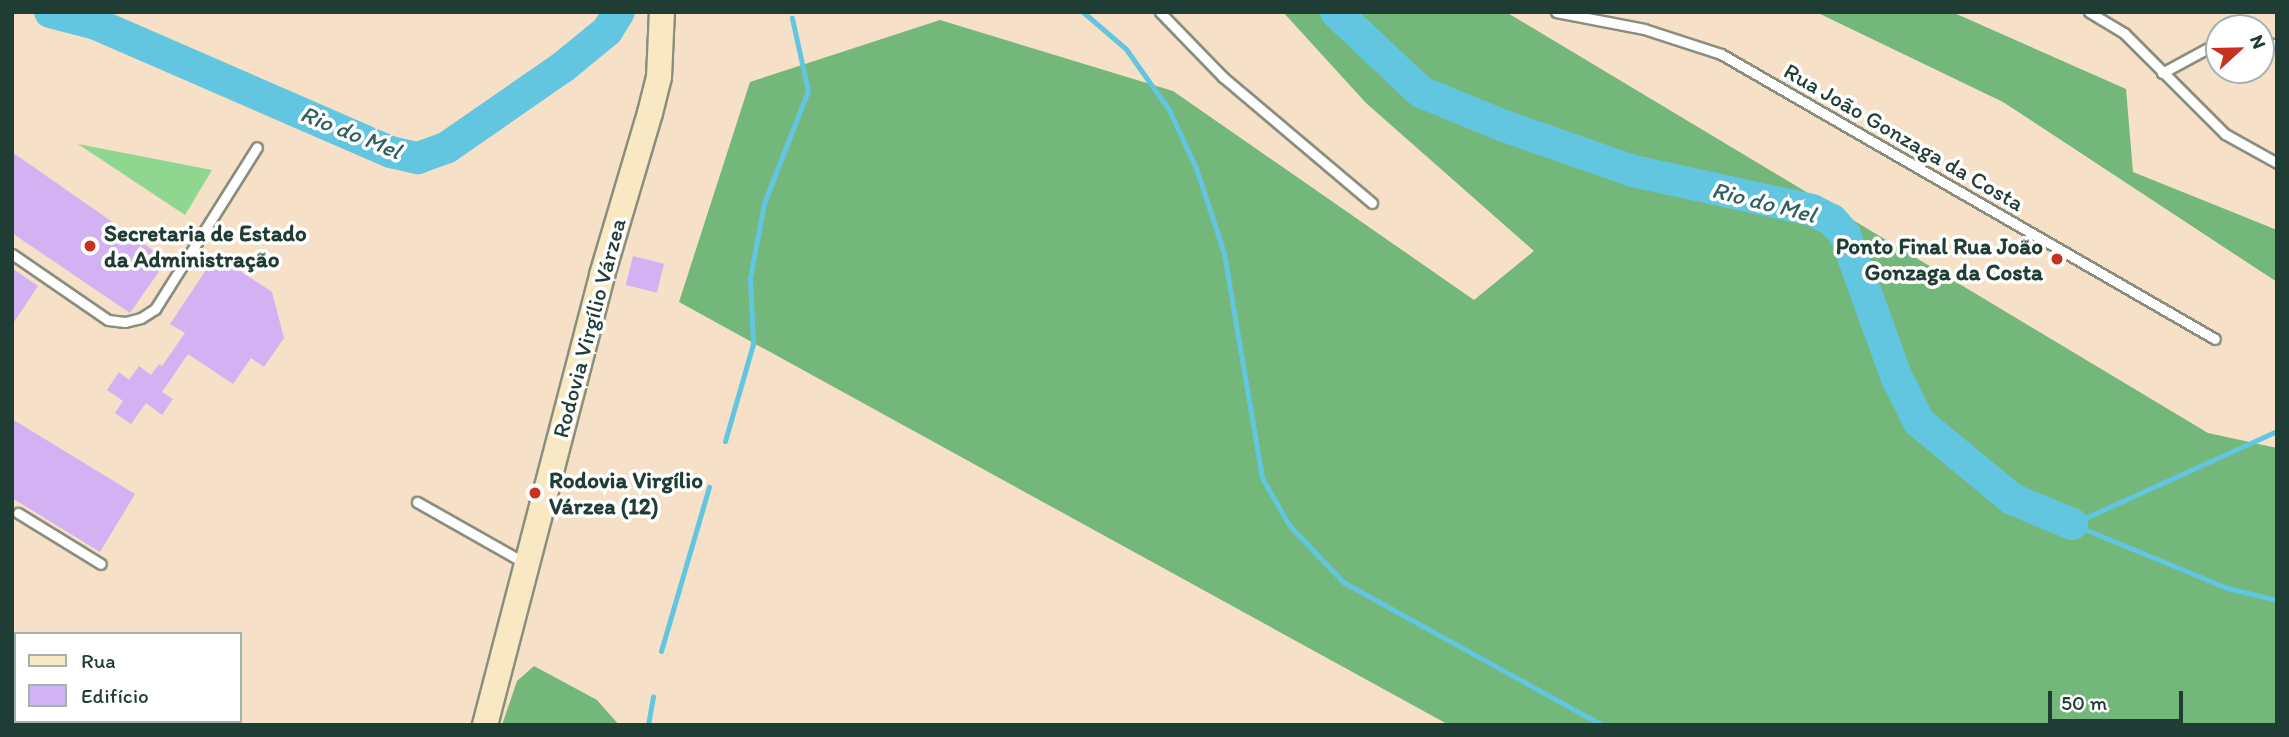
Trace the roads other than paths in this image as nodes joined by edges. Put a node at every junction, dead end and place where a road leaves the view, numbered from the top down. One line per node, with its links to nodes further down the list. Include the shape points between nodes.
1 (662, 12): 15 (main road, Rodovia Virgílio Várzea, via 659,77)
2 (1160, 12): 9 (lane, via 1223,77)
3 (1557, 12): 11 (lane, Rua João Gonzaga da Costa, via 1644,29 1721,54)
4 (2089, 12): 6 (lane, via 2124,33)
5 (2205, 50): 6 (lane)
6 (2162, 73): 8 (lane, via 2225,134)
7 (257, 147): 10 (lane, via 155,309 141,318 108,320)
8 (2277, 163)
9 (1372, 203)
10 (12, 254)
11 (2215, 339)
12 (417, 502): 15 (lane)
13 (18, 513): 14 (lane)
14 (101, 564)
15 (527, 564): 16 (main road, Rodovia Virgílio Várzea)
16 (485, 725)

